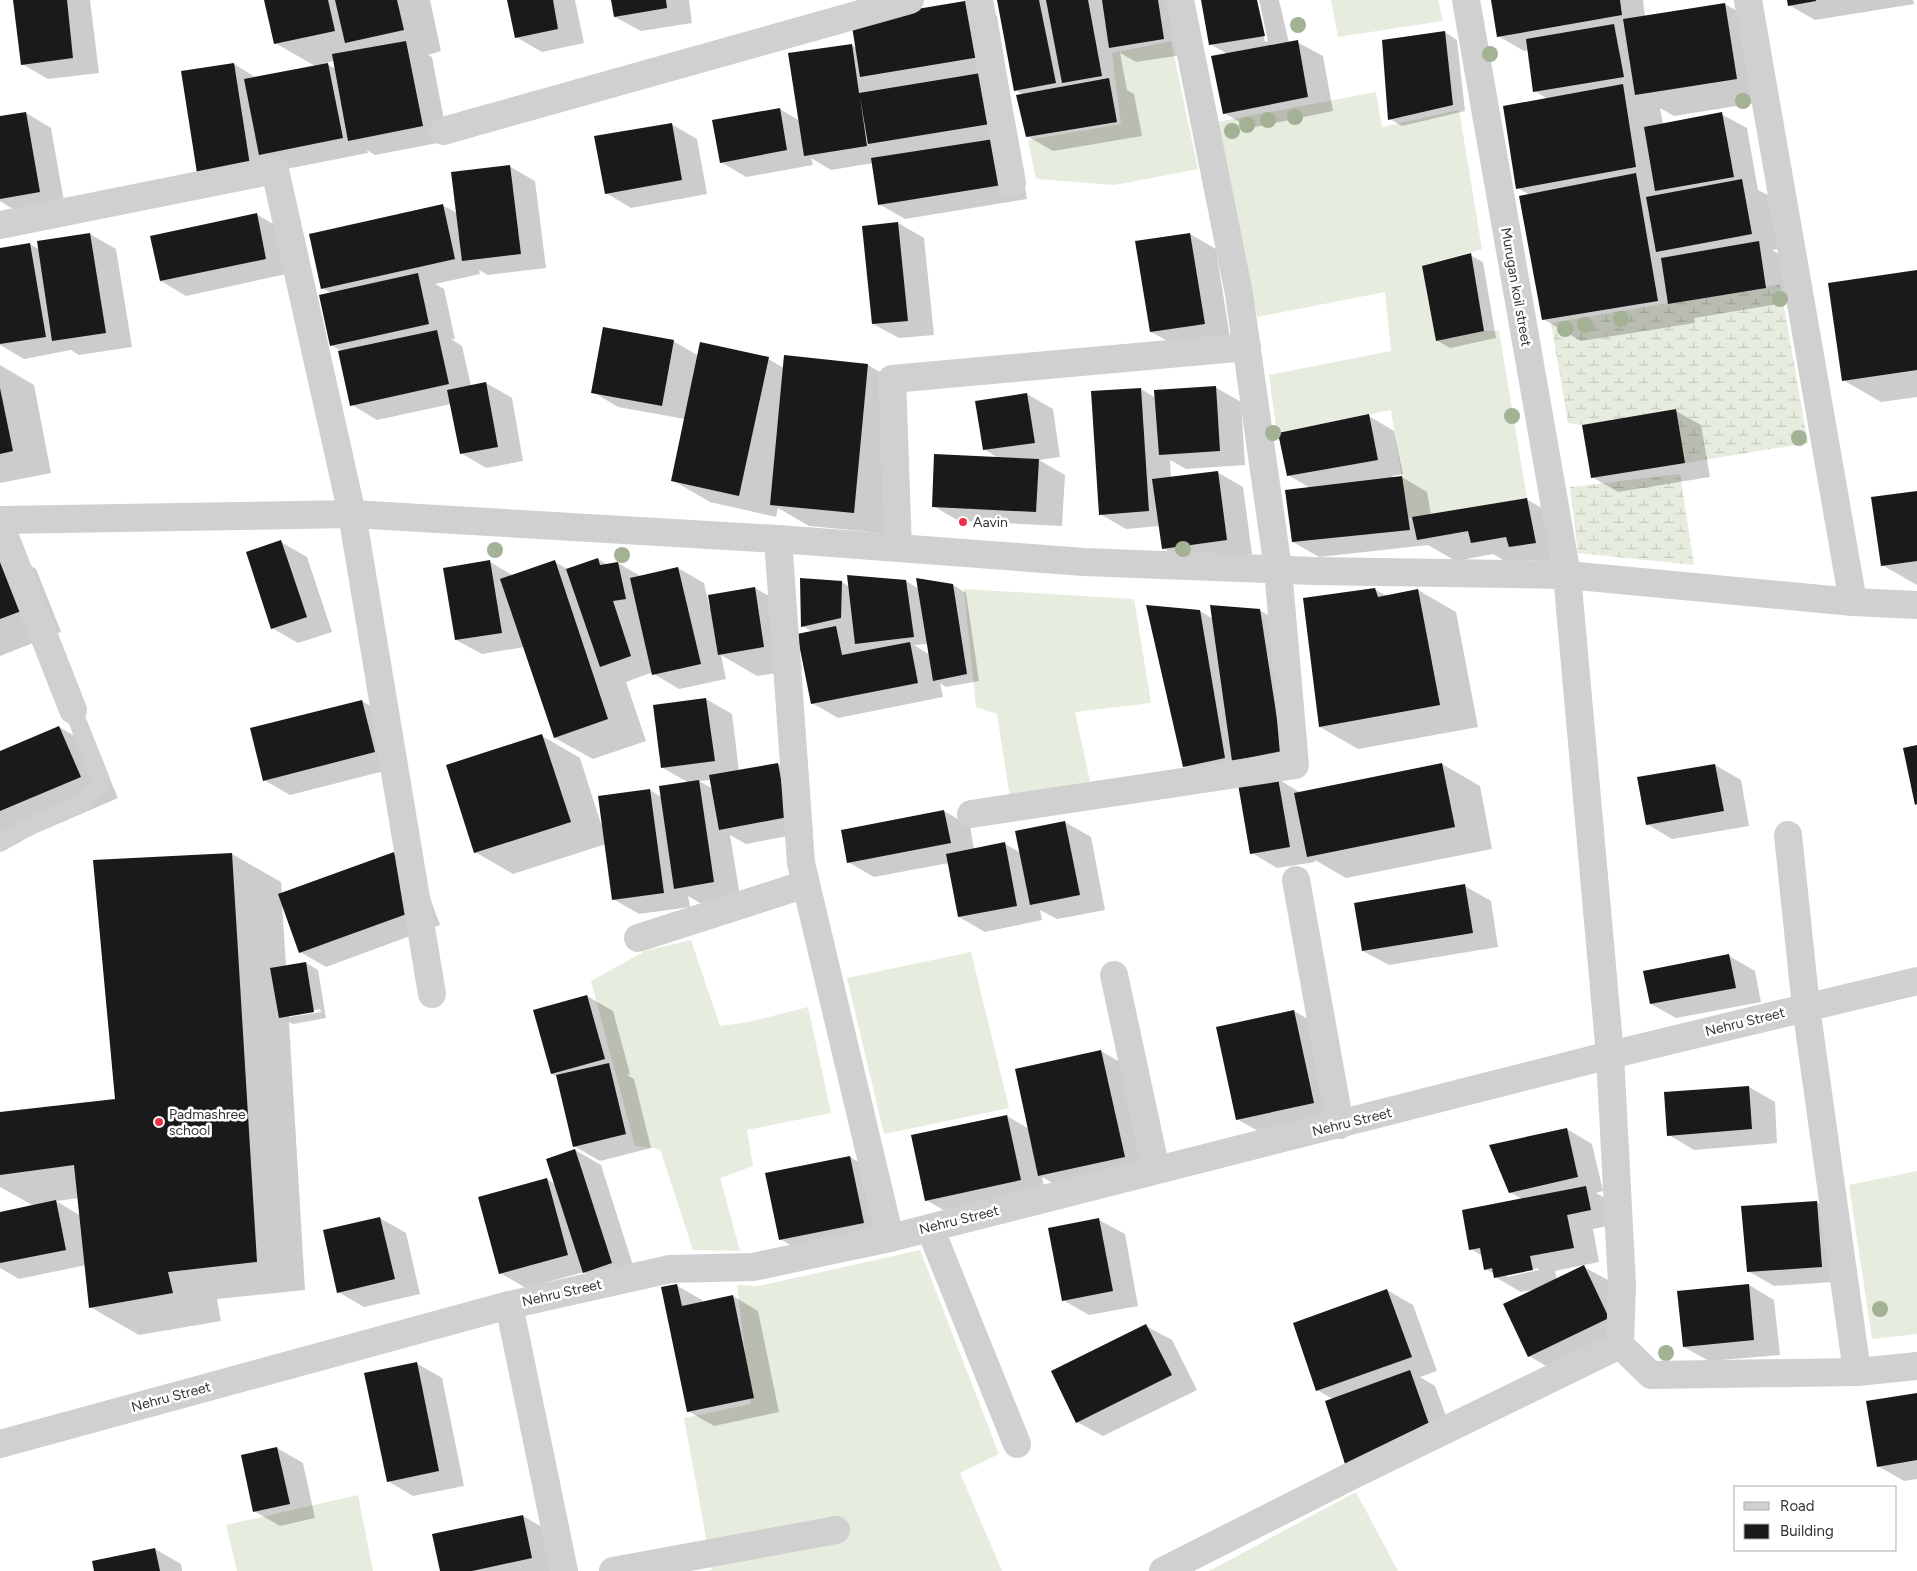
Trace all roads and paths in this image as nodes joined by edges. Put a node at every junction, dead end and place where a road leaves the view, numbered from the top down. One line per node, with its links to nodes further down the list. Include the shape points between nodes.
1 (910, 0): 6 (street)
2 (980, 0): 7 (street)
3 (1180, 0): 9 (street, via 1240,294)
4 (1466, 0): 16 (street, Murugan koil street)
5 (1748, 0): 17 (street)
6 (443, 130)
7 (1012, 183)
8 (0, 225): 10 (street, via 275,170)
9 (1247, 347): 14 (street, via 892,379); 15 (street)
10 (352, 514): 11 (street); 13 (street); 28 (street)
11 (0, 520)
12 (0, 524): 19 (street)
13 (778, 539): 14 (street); 24 (street, via 801,863)
14 (898, 548): 15 (street, via 1084,562)
15 (1278, 569): 16 (street); 20 (street, via 1295,764)
16 (1567, 574): 17 (street); 30 (street, Murugan koil street)
17 (1853, 602): 18 (street)
18 (1917, 605)
19 (73, 710): 22 (lane, via 101,780 83,803)
20 (971, 814)
21 (1788, 835): 29 (street)
22 (0, 843)
23 (1296, 880): 31 (street)
24 (806, 884): 25 (street); 34 (street)
25 (638, 938)
26 (1114, 975): 32 (street)
27 (1917, 981): 29 (street, Nehru Street)
28 (432, 994)
29 (1806, 1007): 30 (street, Nehru Street); 38 (street)
30 (1610, 1055): 31 (street, Nehru Street); 36 (street, Murugan koil street, via 1622,1284)
31 (1340, 1125): 32 (street, Nehru Street)
32 (1156, 1170): 33 (street, Nehru Street)
33 (930, 1228): 34 (street, Nehru Street); 40 (street)
34 (890, 1238): 35 (street, Nehru Street, via 753,1267 670,1268)
35 (509, 1305): 39 (street, Nehru Street); 42 (street)
36 (1620, 1345): 38 (street, via 1651,1375); 44 (street)
37 (1917, 1366): 38 (street)
38 (1857, 1372)
39 (0, 1444)
40 (1017, 1444)
41 (836, 1530): 43 (street)
42 (564, 1571)
43 (613, 1571)
44 (1162, 1571)

